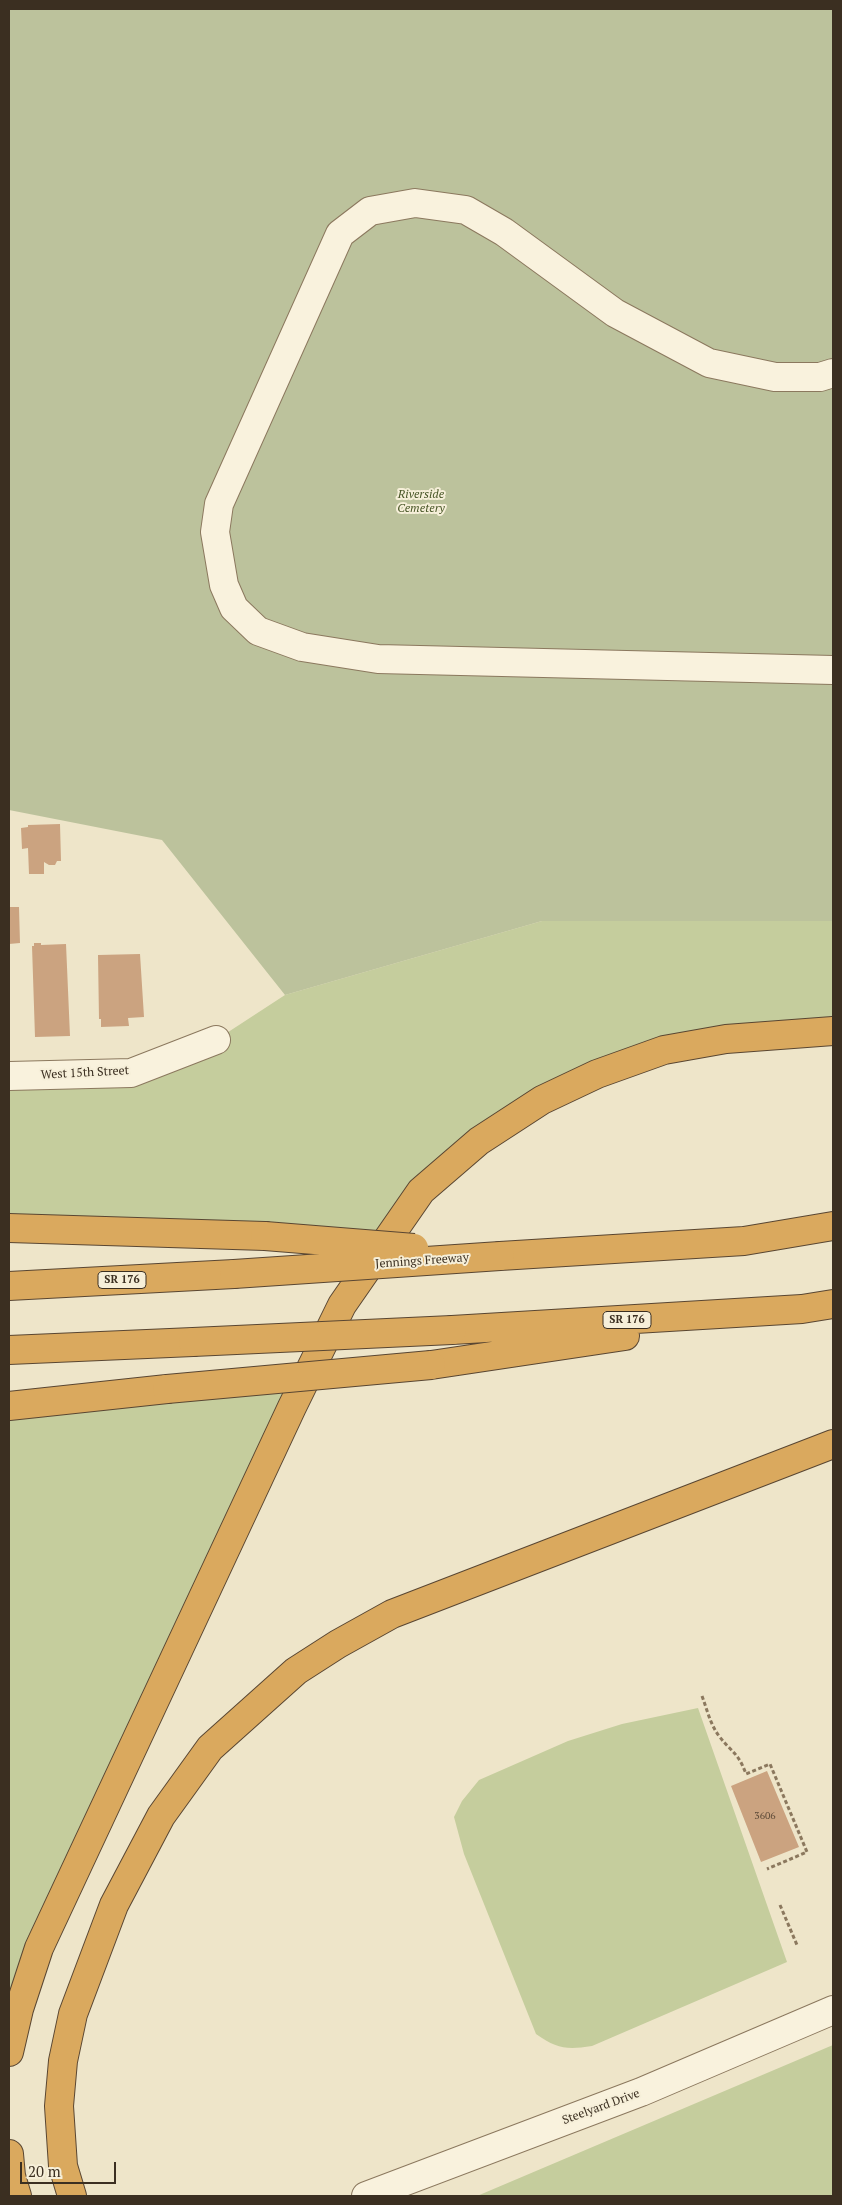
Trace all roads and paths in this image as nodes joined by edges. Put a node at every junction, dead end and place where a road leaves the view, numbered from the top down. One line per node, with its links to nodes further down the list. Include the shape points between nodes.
1 (833, 373): 2 (street, via 820,377 775,377 710,363 615,313 504,232 466,210 415,203 370,211 340,234 219,504 215,532 224,585 234,608 258,631 302,647 378,659)
2 (833, 670)
3 (833, 1031): 20 (highway, via 726,1039 664,1050 597,1074 542,1100 479,1141 421,1191 342,1304 292,1406 39,1948)
4 (216, 1040): 5 (street, West 15th Street, via 132,1073)
5 (9, 1076)
6 (833, 1226): 8 (highway, Jennings Freeway / SR 176, via 744,1240)
7 (9, 1228): 8 (highway, bridge, via 264,1236)
8 (500, 1256): 9 (highway, Jennings Freeway / SR 176, bridge)
9 (9, 1286)
10 (833, 1304): 11 (highway, SR 176)
11 (802, 1309): 12 (highway, SR 176, bridge, via 452,1330); 13 (highway, bridge, via 431,1365)
12 (9, 1350)
13 (9, 1406)
14 (833, 1444): 23 (highway, via 392,1614 296,1671 210,1748 156,1824 114,1905 73,2014 63,2060 59,2106 63,2166)
15 (702, 1696): 16 (path, via 713,1726 739,1756 746,1774 770,1764 808,1852)
16 (767, 1869)
17 (780, 1905): 18 (path)
18 (797, 1946)
19 (833, 2010): 24 (street, Steelyard Drive, via 641,2092)
20 (9, 2052)
21 (9, 2154): 22 (highway)
22 (17, 2196)
23 (72, 2196)
24 (366, 2196)

